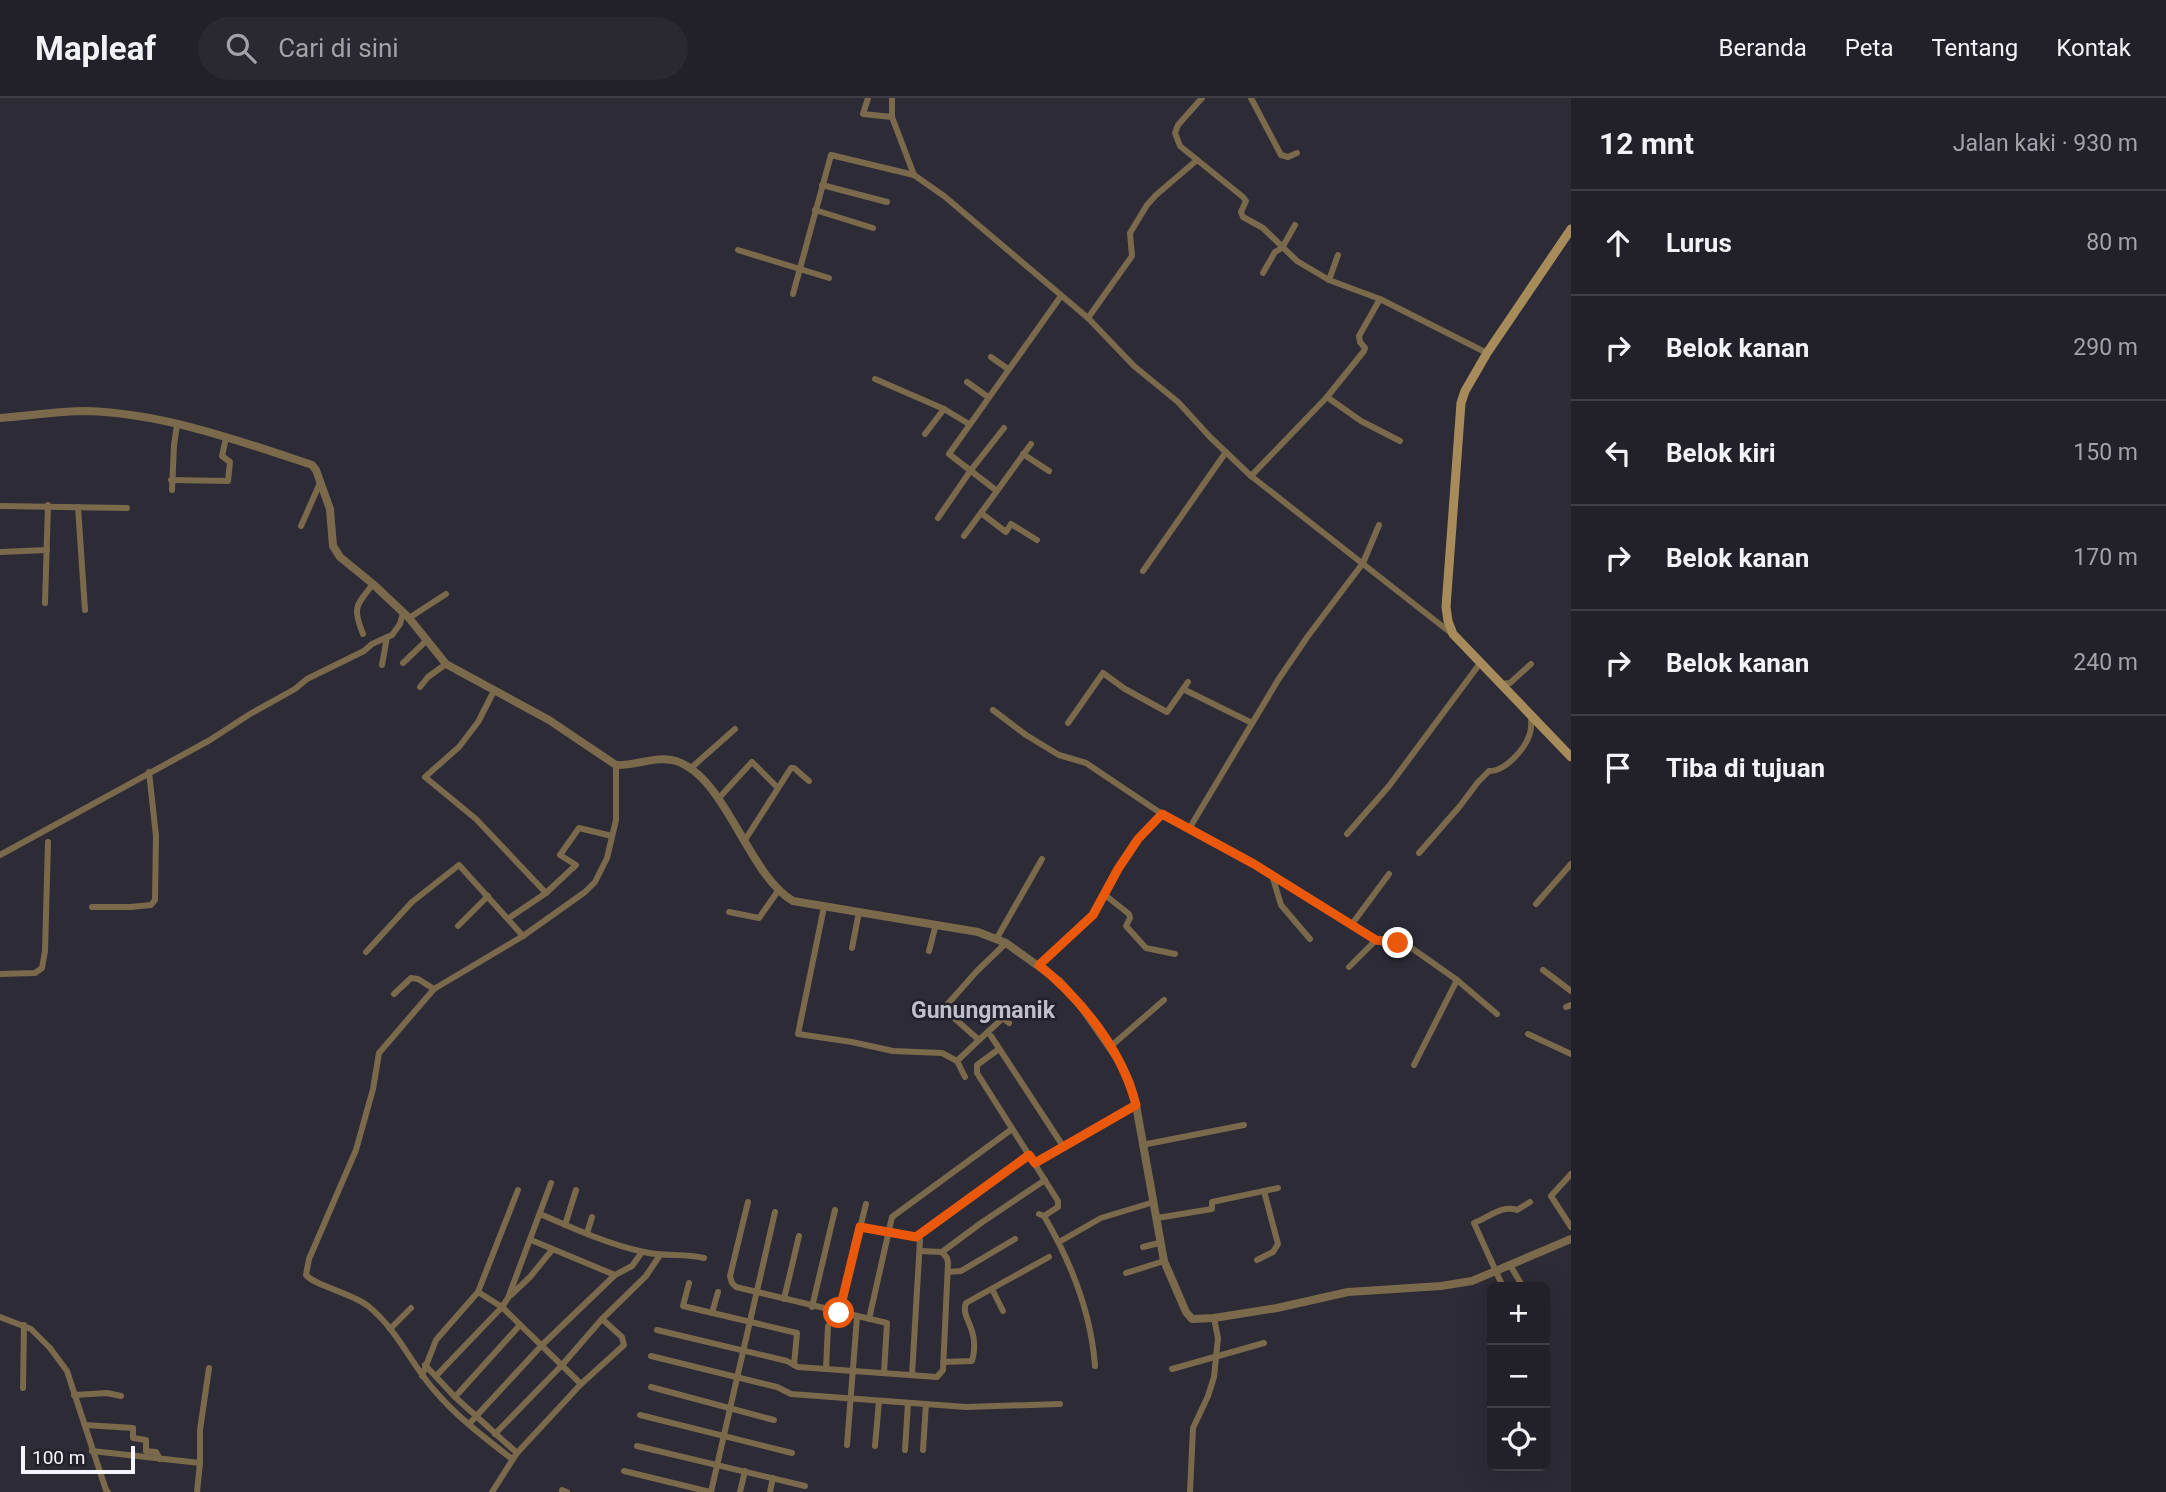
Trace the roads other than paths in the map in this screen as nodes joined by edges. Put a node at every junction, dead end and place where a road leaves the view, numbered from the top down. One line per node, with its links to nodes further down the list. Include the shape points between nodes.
1 (868, 98): 5 (street, via 863,114)
2 (892, 98): 5 (street)
3 (1202, 98): 7 (street, via 1175,133 1180,145)
4 (1251, 98): 6 (street, via 1281,155)
5 (892, 117): 8 (street)
6 (1297, 153)
7 (1197, 160): 15 (street, via 1243,197 1243,217 1263,228); 25 (street, via 1147,205 1130,233 1132,256)
8 (914, 175): 9 (street, via 831,155); 23 (street)
9 (822, 185): 10 (street); 11 (street)
10 (887, 202)
11 (815, 210): 13 (street); 18 (street)
12 (1295, 225): 15 (street)
13 (873, 228)
14 (1571, 229): 26 (main road)
15 (1282, 248): 19 (street, via 1275,251); 21 (street)
16 (738, 250): 18 (street)
17 (1338, 255): 21 (street)
18 (798, 270): 20 (street); 22 (street)
19 (1263, 274)
20 (829, 278)
21 (1329, 281): 24 (street)
22 (793, 294)
23 (1061, 296): 25 (street); 28 (street)
24 (1380, 299): 26 (street); 32 (street, via 1359,336 1364,351)
25 (1087, 318): 42 (street)
26 (1487, 353): 71 (main road, via 1465,391 1458,421 1446,607)
27 (991, 357): 28 (street)
28 (1008, 369): 31 (street)
29 (875, 379): 33 (street)
30 (967, 382): 31 (street)
31 (988, 397): 35 (street)
32 (1327, 397): 40 (street); 46 (street)
33 (944, 409): 35 (street); 38 (street)
34 (0, 418): 36 (street, via 86,411)
35 (970, 424): 44 (street, via 948,454)
36 (177, 425): 39 (street); 47 (street)
37 (1004, 428): 44 (street)
38 (925, 435)
39 (226, 438): 47 (street, via 222,456 230,462 228,481); 48 (street, via 312,465)
40 (1400, 442)
41 (1031, 444): 43 (street)
42 (1226, 452): 46 (street); 64 (street)
43 (1023, 454): 45 (street); 50 (street)
44 (971, 470): 50 (street); 56 (street)
45 (1049, 471)
46 (1251, 476): 63 (street)
47 (171, 480): 49 (street)
48 (321, 480): 58 (street); 65 (street, via 330,509 333,546)
49 (172, 490)
50 (997, 491): 55 (street)
51 (48, 505): 52 (street); 53 (street); 61 (street)
52 (0, 506)
53 (78, 507): 54 (street); 68 (street)
54 (127, 508)
55 (981, 513): 59 (street); 60 (street, via 1006,532 1011,524)
56 (938, 518)
57 (1379, 525): 63 (street)
58 (301, 526)
59 (964, 536)
60 (1037, 540)
61 (47, 550): 62 (street); 67 (street)
62 (0, 552)
63 (1363, 562): 71 (street); 85 (street)
64 (1143, 571)
65 (373, 584): 69 (street); 70 (street, via 356,607)
66 (446, 594): 69 (street)
67 (45, 603)
68 (85, 610)
69 (406, 616): 72 (street); 73 (street)
70 (363, 634)
71 (1453, 634): 74 (main road)
72 (387, 637): 78 (street); 90 (street)
73 (427, 640): 75 (street); 76 (street)
74 (1481, 662): 79 (main road); 96 (street)
75 (403, 663)
76 (446, 664): 80 (street); 81 (street)
77 (1531, 664): 79 (street, via 1510,683)
78 (382, 665)
79 (1501, 684): 83 (main road)
80 (420, 687)
81 (494, 691): 88 (street, via 549,720); 107 (street, via 459,747 425,777 476,818)
82 (993, 710): 94 (street, via 1059,755 1086,763)
83 (1531, 715): 87 (main road); 100 (street, via 1530,735 1520,750 1478,782)
84 (1069, 723): 85 (street, via 1103,673 1167,712 1185,686)
85 (1252, 723): 95 (street)
86 (735, 729): 89 (street)
87 (1571, 757)
88 (617, 765): 89 (street, via 665,759); 97 (street)
89 (691, 768): 93 (street)
90 (149, 772): 101 (street); 111 (street, via 156,836 155,900 151,905)
91 (809, 781): 92 (street, via 793,767)
92 (778, 787): 93 (street, via 752,762); 98 (street)
93 (718, 799): 98 (street)
94 (1162, 814): 95 (street); 108 (street, via 1138,839)
95 (1189, 829): 105 (street)
96 (1348, 834)
97 (612, 836): 107 (street, via 579,828 560,855 576,865); 119 (street, via 595,882)
98 (745, 839): 106 (street)
99 (48, 842): 130 (street, via 42,968 35,973)
100 (1419, 853)
101 (0, 855)
102 (1042, 859): 121 (street)
103 (1571, 864): 110 (street)
104 (1389, 874): 117 (street)
105 (1272, 875): 117 (street); 120 (street, via 1281,905)
106 (778, 891): 112 (street, via 793,901); 113 (street, via 760,918)
107 (546, 893): 115 (street)
108 (1105, 895): 126 (street, via 1129,914 1126,927 1145,947); 127 (street, via 1093,915)
109 (488, 896): 115 (street); 118 (street); 125 (street, via 459,865 412,902)
110 (1536, 904)
111 (92, 907)
112 (824, 907): 114 (street); 144 (street, via 797,1034 893,1051 935,1052)
113 (729, 912)
114 (859, 912): 116 (street); 123 (street)
115 (509, 918): 119 (street)
116 (936, 924): 121 (street); 124 (street)
117 (1352, 924): 122 (street)
118 (458, 926)
119 (523, 936): 132 (street)
120 (1310, 939)
121 (1002, 940): 127 (street); 140 (street, via 945,1007)
122 (1376, 940): 128 (street); 131 (street, via 1413,949)
123 (852, 948)
124 (929, 951)
125 (366, 952)
126 (1175, 954)
127 (1039, 965): 141 (street, via 1071,993)
128 (1349, 967)
129 (1544, 970): 133 (street)
130 (0, 974)
131 (1457, 980): 136 (street); 145 (street)
132 (434, 989): 134 (street, via 411,978); 224 (street, via 379,1054 356,1150 306,1275 368,1306)
133 (1571, 991)
134 (394, 994)
135 (1164, 1000): 141 (street)
136 (1497, 1014)
137 (1009, 1023): 140 (street, via 1003,1018)
138 (1528, 1034): 143 (street)
139 (991, 1036): 142 (street)
140 (979, 1040): 144 (street)
141 (1110, 1047): 147 (street, via 1130,1083)
142 (999, 1049): 149 (street, via 977,1065 977,1073); 151 (street)
143 (1571, 1054)
144 (957, 1061): 146 (street)
145 (1415, 1065)
146 (965, 1077)
147 (1136, 1105): 150 (street); 151 (street)
148 (1244, 1125): 150 (street)
149 (1012, 1129): 152 (street); 173 (street, via 896,1212)
150 (1142, 1144): 162 (street)
151 (1063, 1146): 153 (street)
152 (1029, 1155): 153 (street); 176 (street)
153 (1035, 1163): 155 (street)
154 (1571, 1174): 172 (street, via 1551,1196)
155 (1045, 1180): 180 (street, via 1059,1205 1041,1215); 186 (street)
156 (551, 1183): 167 (street)
157 (1278, 1188): 160 (street)
158 (576, 1189): 170 (street)
159 (517, 1190): 201 (street)
160 (1264, 1191): 169 (street, via 1212,1202 1212,1209); 190 (street, via 1278,1244)
161 (748, 1202): 203 (street, via 730,1276 736,1287)
162 (1154, 1202): 169 (street); 180 (street, via 1101,1218)
163 (1530, 1202): 194 (street, via 1517,1210 1498,1210 1474,1223)
164 (866, 1204): 171 (street)
165 (835, 1210): 209 (street)
166 (775, 1212): 203 (street)
167 (540, 1214): 170 (street); 179 (street)
168 (592, 1217): 174 (street)
169 (1157, 1218): 181 (street)
170 (565, 1225): 174 (street)
171 (860, 1227): 173 (street); 213 (street)
172 (1571, 1227)
173 (888, 1232): 176 (street); 218 (street)
174 (587, 1233): 185 (street)
175 (799, 1236): 205 (street)
176 (916, 1237): 184 (street)
177 (1015, 1239): 193 (street, via 961,1271)
178 (1571, 1239): 192 (street)
179 (531, 1240): 183 (street); 204 (street)
180 (1059, 1242): 236 (street, via 1080,1292)
181 (1159, 1243): 182 (street); 191 (street)
182 (1143, 1247)
183 (552, 1250): 196 (street); 204 (street)
184 (920, 1251): 186 (street); 242 (street)
185 (642, 1252): 187 (street); 196 (street, via 632,1266)
186 (942, 1252): 193 (street)
187 (660, 1255): 189 (street); 217 (street, via 646,1276)
188 (1049, 1256): 200 (street)
189 (704, 1258)
190 (1257, 1260)
191 (1164, 1261): 195 (street); 216 (street, via 1189,1317)
192 (1510, 1265): 194 (street); 198 (street)
193 (947, 1272): 232 (street)
194 (1497, 1272): 197 (street); 216 (street, via 1472,1281 1348,1292)
195 (1126, 1273)
196 (615, 1275): 228 (street)
197 (1501, 1282)
198 (1520, 1282)
199 (689, 1283): 207 (street)
200 (992, 1289): 211 (street); 232 (street, via 964,1306 973,1332 972,1361)
201 (478, 1292): 208 (street); 234 (street, via 436,1340)
202 (718, 1292): 212 (street)
203 (757, 1293): 205 (street); 219 (street)
204 (508, 1298): 208 (street)
205 (784, 1299): 209 (street)
206 (673, 1304): 207 (street)
207 (682, 1306): 212 (street)
208 (502, 1307): 222 (street); 244 (street)
209 (812, 1307): 213 (street)
210 (411, 1308): 224 (street)
211 (1003, 1311)
212 (712, 1313): 219 (street)
213 (839, 1313): 215 (street)
214 (0, 1317): 221 (street)
215 (857, 1317): 218 (street); 240 (street)
216 (1214, 1318): 231 (street)
217 (602, 1319): 233 (street); 246 (street, via 622,1337 624,1345)
218 (869, 1319): 241 (street, via 887,1323)
219 (750, 1322): 226 (street); 229 (street)
220 (799, 1323): 226 (street)
221 (24, 1325): 248 (street); 249 (street, via 68,1371)
222 (520, 1325): 228 (street); 251 (street)
223 (828, 1326): 238 (street)
224 (390, 1329): 243 (street)
225 (657, 1330): 229 (street)
226 (797, 1333): 235 (street)
227 (1264, 1343): 231 (street)
228 (542, 1345): 233 (street); 259 (street)
229 (743, 1352): 235 (street); 245 (street)
230 (650, 1356): 245 (street)
231 (1216, 1357): 239 (street); 286 (street, via 1208,1396 1193,1428)
232 (943, 1362): 242 (street, via 937,1377)
233 (563, 1364): 246 (street); 263 (street)
234 (425, 1365): 243 (street); 244 (street)
235 (794, 1365): 238 (street)
236 (1095, 1366)
237 (209, 1368): 274 (street)
238 (825, 1369): 240 (street)
239 (1172, 1369)
240 (852, 1371): 241 (street); 252 (street)
241 (884, 1373): 242 (street)
242 (912, 1375)
243 (422, 1376): 261 (street)
244 (436, 1376): 251 (street)
245 (737, 1377): 252 (street, via 791,1394); 257 (street)
246 (581, 1384): 272 (street)
247 (651, 1387): 257 (street)
248 (23, 1388)
249 (74, 1395): 250 (street); 262 (street)
250 (121, 1396)
251 (455, 1397): 259 (street)
252 (850, 1399): 253 (street); 265 (street)
253 (879, 1401): 254 (street); 267 (street)
254 (908, 1403): 255 (street); 268 (street)
255 (926, 1404): 256 (street); 269 (street)
256 (1060, 1404)
257 (731, 1408): 260 (street); 264 (street)
258 (640, 1415): 264 (street)
259 (477, 1416): 261 (street); 263 (street)
260 (774, 1420)
261 (469, 1424): 272 (street)
262 (85, 1425): 270 (street); 273 (street, via 133,1429 133,1438 146,1440 146,1451 156,1452)
263 (495, 1434): 272 (street)
264 (724, 1436): 271 (street); 275 (street)
265 (847, 1445)
266 (637, 1446): 275 (street)
267 (875, 1446)
268 (905, 1450)
269 (923, 1450)
270 (92, 1451): 273 (street); 280 (street)
271 (792, 1453)
272 (514, 1456): 282 (street)
273 (160, 1459): 274 (street)
274 (200, 1463): 281 (street)
275 (717, 1464): 277 (street); 283 (street)
276 (624, 1471): 283 (street)
277 (745, 1471): 278 (street); 284 (street)
278 (773, 1478): 279 (street); 285 (street)
279 (805, 1486)
280 (108, 1492)
281 (197, 1492)
282 (492, 1492)
283 (710, 1492)
284 (740, 1492)
285 (770, 1492)
286 (1190, 1492)

